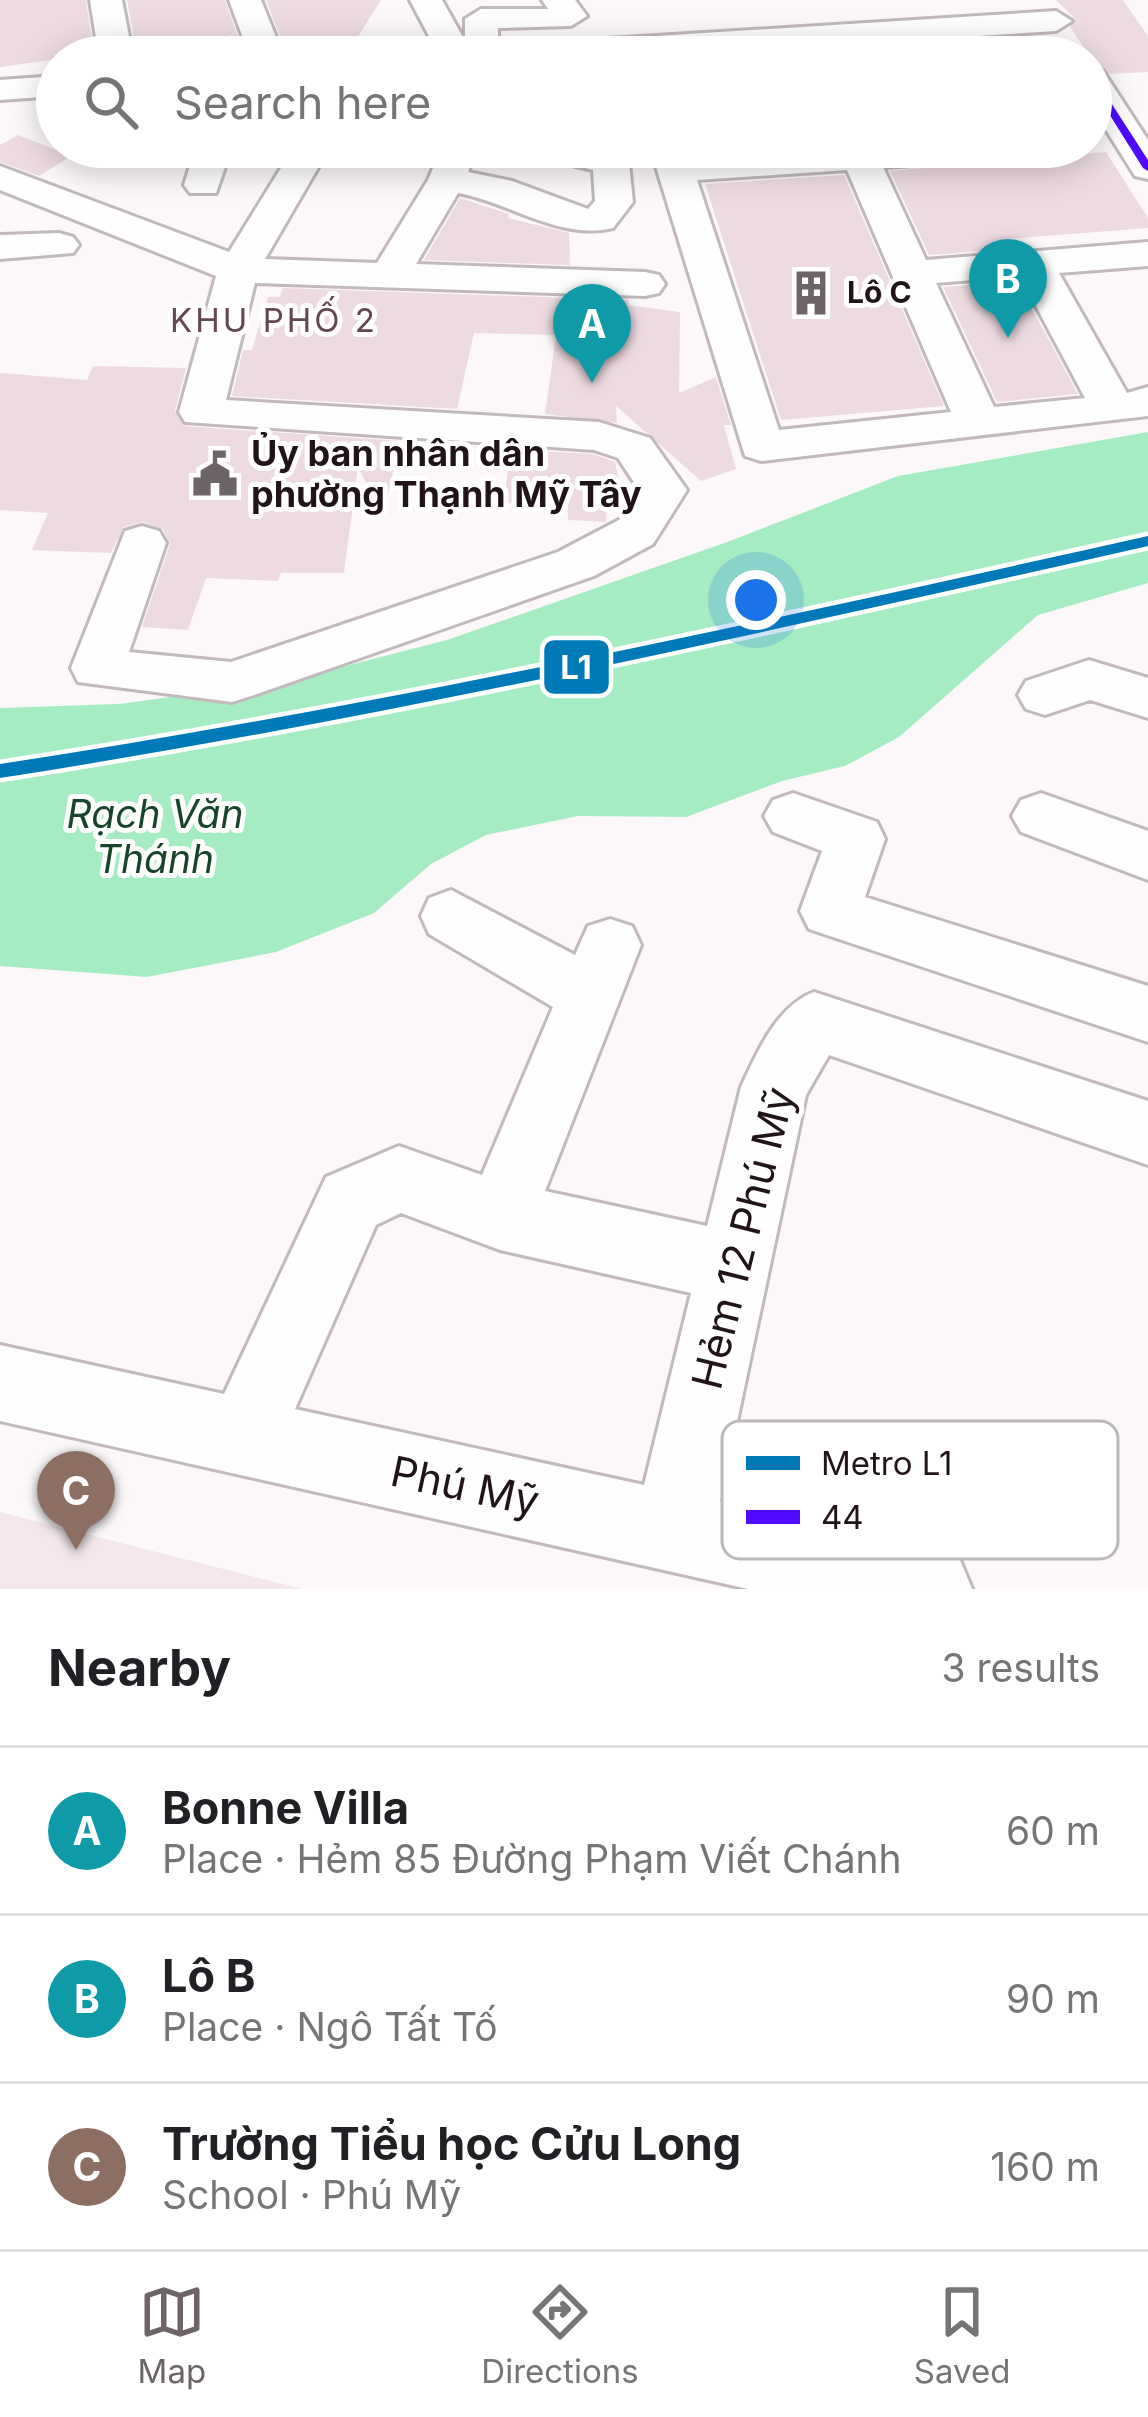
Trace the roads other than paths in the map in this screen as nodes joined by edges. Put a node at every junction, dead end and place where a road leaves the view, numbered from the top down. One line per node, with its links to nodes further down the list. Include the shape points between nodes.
1 (106, 0): 8 (street)
2 (245, 0): 9 (street)
3 (426, 0): 10 (street)
4 (774, 0): 14 (street)
5 (559, 1): 11 (street, via 571,16 481,20)
6 (1049, 10): 7 (street); 16 (street)
7 (940, 14): 15 (street)
8 (112, 36)
9 (259, 36)
10 (453, 36)
11 (482, 36)
12 (678, 36): 13 (street)
13 (770, 36)
14 (792, 36)
15 (805, 36)
16 (1069, 36)
17 (36, 87): 18 (street)
18 (0, 90)
19 (1112, 103): 20 (street)
20 (1138, 154)
21 (208, 168): 29 (street)
22 (299, 168): 35 (street)
23 (450, 168): 36 (street)
24 (462, 168): 25 (street, via 580,221 599,220 614,202)
25 (611, 168)
26 (675, 168): 39 (street, via 760,446)
27 (864, 168): 34 (street)
28 (0, 177): 35 (street)
29 (203, 184)
30 (59, 245): 32 (street)
31 (1146, 247): 33 (street); 34 (street)
32 (0, 248)
33 (1034, 264): 34 (street); 38 (street)
34 (908, 266): 39 (street)
35 (238, 270): 36 (street); 40 (street, via 201,412 599,436 634,448 663,490 636,532 576,564 232,682 97,668)
36 (389, 275): 37 (street)
37 (644, 284)
38 (1131, 404): 39 (street)
39 (979, 423)
40 (142, 543)
41 (1045, 695): 42 (street, via 1089,680)
42 (1148, 698)
43 (794, 816): 47 (street, via 856,839 830,911)
44 (1041, 816): 45 (street)
45 (1148, 856)
46 (451, 916): 49 (street, via 600,970)
47 (1148, 1014)
48 (1148, 1132): 50 (street, Hẻm 12 Phú Mỹ, via 814,1021 774,1087)
49 (500, 1216): 50 (street); 52 (street, via 399,1179 351,1201)
50 (733, 1267): 53 (street, Hẻm 12 Phú Mỹ)
51 (0, 1383): 52 (street, Phú Mỹ)
52 (244, 1437): 53 (street, Phú Mỹ)
53 (673, 1531): 54 (street, Phú Mỹ)
54 (722, 1542)
55 (798, 1559): 56 (street, Phú Mỹ)
56 (931, 1589)

